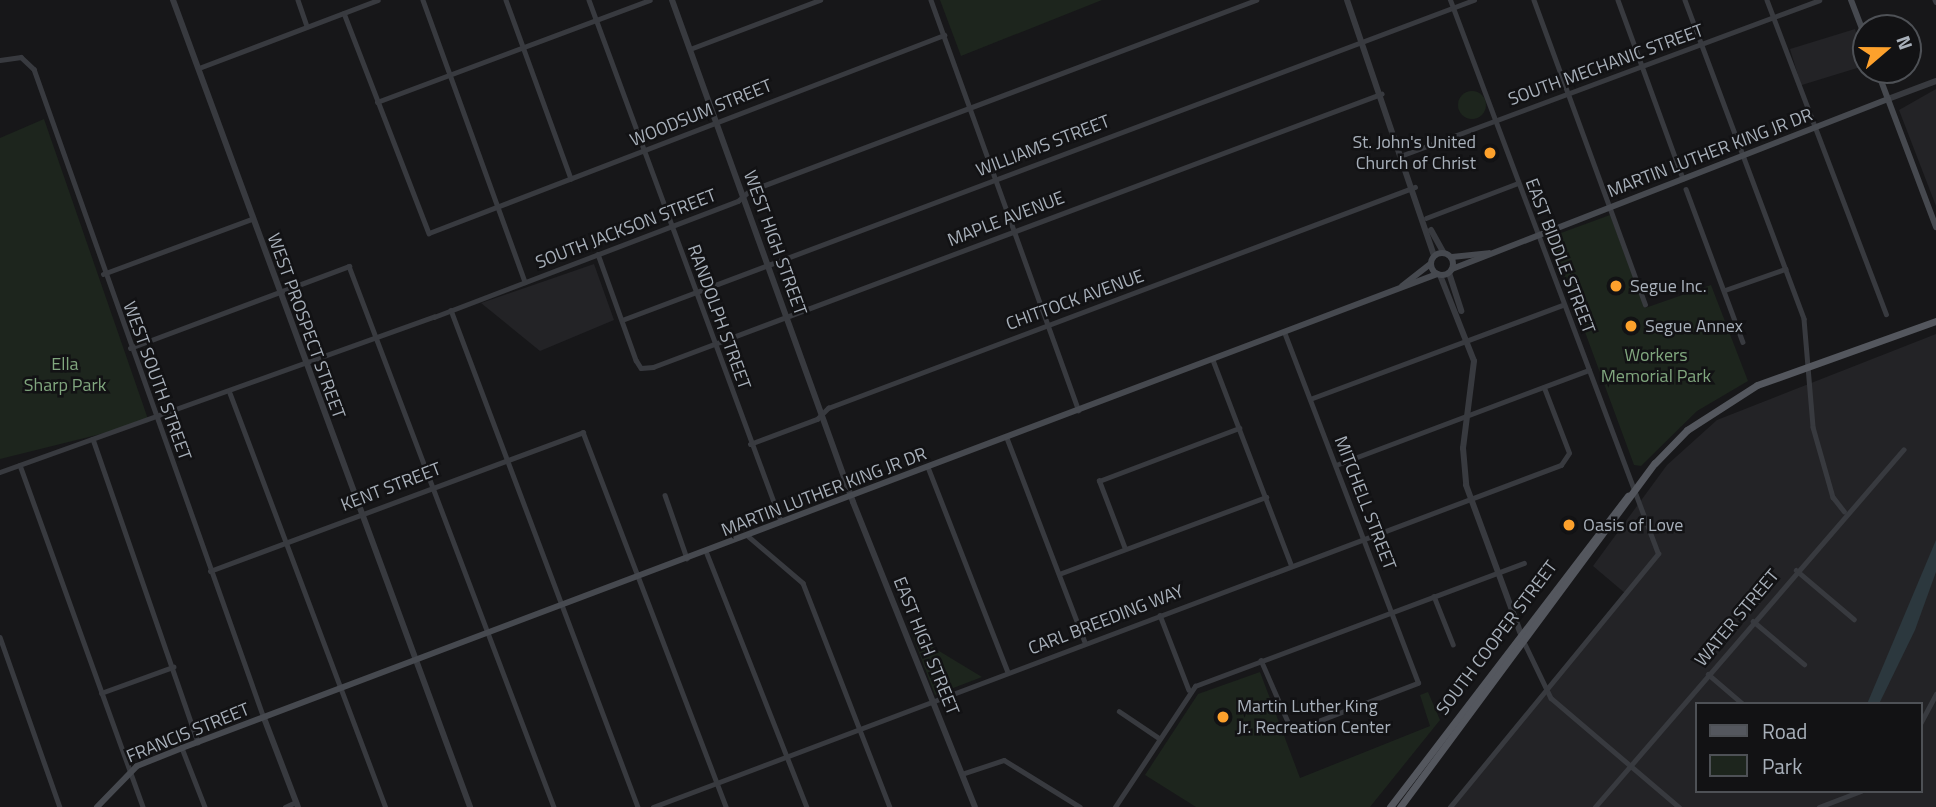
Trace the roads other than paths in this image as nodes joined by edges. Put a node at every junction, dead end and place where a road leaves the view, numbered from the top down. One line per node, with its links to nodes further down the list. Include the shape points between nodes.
1 (173, 0): 32 (street, WEST PROSPECT STREET)
2 (298, 0): 24 (street)
3 (378, 0): 21 (street)
4 (423, 0): 33 (street)
5 (506, 0): 28 (street)
6 (589, 0): 23 (street, RANDOLPH STREET)
7 (650, 0): 23 (street)
8 (672, 0): 29 (street, WEST HIGH STREET)
9 (820, 0): 29 (street)
10 (931, 0): 25 (street)
11 (1256, 0): 40 (street, SOUTH JACKSON STREET)
12 (1347, 0): 26 (street)
13 (1450, 0): 20 (street, EAST BIDDLE STREET)
14 (1474, 0): 20 (street, WILLIAMS STREET)
15 (1534, 0): 36 (street)
16 (1618, 0): 31 (street)
17 (1685, 0): 27 (street)
18 (1767, 0): 22 (street)
19 (1819, 0): 22 (street, SOUTH MECHANIC STREET)
20 (1453, 8): 26 (street, WILLIAMS STREET); 41 (street, EAST BIDDLE STREET)
21 (344, 13): 24 (street); 39 (street)
22 (1773, 17): 27 (street, SOUTH MECHANIC STREET); 43 (street)
23 (596, 19): 28 (street); 44 (street, RANDOLPH STREET)
24 (307, 26): 32 (street)
25 (944, 34): 40 (street); 42 (street, WOODSUM STREET)
26 (1362, 41): 37 (street); 47 (street, WILLIAMS STREET)
27 (1702, 44): 31 (street, SOUTH MECHANIC STREET); 46 (street)
28 (523, 47): 33 (street); 48 (street)
29 (690, 49): 42 (street, WEST HIGH STREET)
30 (0, 60): 72 (street, WEST SOUTH STREET, via 21,57 34,69)
31 (1642, 66): 36 (street, SOUTH MECHANIC STREET); 49 (street)
32 (197, 69): 57 (street, WEST PROSPECT STREET)
33 (449, 75): 39 (street); 54 (street)
34 (1936, 81): 38 (street, MARTIN LUTHER KING JR DR)
35 (1882, 84): 38 (main road)
36 (1569, 93): 41 (street, SOUTH MECHANIC STREET); 55 (street)
37 (1381, 94): 45 (street); 61 (street, MAPLE AVENUE)
38 (1888, 99): 43 (main road, MARTIN LUTHER KING JR DR); 60 (main road)
39 (376, 102): 54 (street, WOODSUM STREET, via 429,233)
40 (970, 107): 47 (street); 53 (street, SOUTH JACKSON STREET)
41 (1495, 121): 45 (street, SOUTH MECHANIC STREET); 50 (street, EAST BIDDLE STREET)
42 (716, 123): 44 (street, WOODSUM STREET); 53 (street, WEST HIGH STREET)
43 (1815, 127): 46 (main road, MARTIN LUTHER KING JR DR); 82 (street)
44 (645, 152): 48 (street, WOODSUM STREET); 58 (street, RANDOLPH STREET)
45 (1403, 155): 51 (street)
46 (1743, 155): 49 (main road, MARTIN LUTHER KING JR DR); 70 (street)
47 (996, 178): 61 (street); 69 (street, WILLIAMS STREET)
48 (571, 179): 54 (street, WOODSUM STREET)
49 (1683, 179): 55 (main road, MARTIN LUTHER KING JR DR)
50 (1518, 183): 56 (street); 62 (street, EAST BIDDLE STREET)
51 (1415, 187): 56 (street); 87 (street, CHITTOCK AVENUE)
52 (1686, 189): 75 (street)
53 (743, 195): 58 (street, SOUTH JACKSON STREET); 69 (street, WEST HIGH STREET)
54 (499, 207): 74 (street)
55 (1610, 207): 62 (main road, MARTIN LUTHER KING JR DR); 80 (street)
56 (1426, 218): 59 (street)
57 (252, 219): 72 (street); 77 (street, WEST PROSPECT STREET)
58 (671, 226): 65 (street, SOUTH JACKSON STREET); 78 (street, RANDOLPH STREET)
59 (1428, 226): 64 (street); 66 (street)
60 (1936, 227)
61 (1014, 231): 83 (street, MAPLE AVENUE); 87 (street)
62 (1537, 235): 63 (main road, MARTIN LUTHER KING JR DR); 79 (street, EAST BIDDLE STREET)
63 (1494, 252): 67 (main road, MARTIN LUTHER KING JR DR); 71 (main road, MARTIN LUTHER KING JR DR)
64 (1444, 253): 66 (main road); 67 (main road)
65 (598, 254): 74 (street, SOUTH JACKSON STREET); 84 (street)
66 (1434, 256): 68 (main road)
67 (1452, 257): 71 (main road)
68 (1430, 264): 73 (main road); 76 (main road, MARTIN LUTHER KING JR DR)
69 (768, 265): 78 (street, WILLIAMS STREET); 83 (street, WEST HIGH STREET)
70 (1785, 269): 75 (street); 96 (street, via 1805,325)
71 (1451, 271): 73 (main road); 85 (street)
72 (103, 274): 93 (street, WEST SOUTH STREET)
73 (1438, 275): 76 (main road, MARTIN LUTHER KING JR DR); 85 (street)
74 (525, 282): 81 (street, SOUTH JACKSON STREET)
75 (1725, 290): 91 (street)
76 (1395, 291): 88 (main road, MARTIN LUTHER KING JR DR)
77 (278, 292): 89 (street, via 349,267); 93 (street); 95 (street, WEST PROSPECT STREET)
78 (694, 292): 84 (street, WILLIAMS STREET); 92 (street, RANDOLPH STREET)
79 (1563, 304): 90 (street); 97 (street, EAST BIDDLE STREET)
80 (1645, 304)
81 (452, 310): 89 (street, SOUTH JACKSON STREET); 110 (street)
82 (1886, 314)
83 (787, 317): 92 (street, MAPLE AVENUE); 102 (street, WEST HIGH STREET)
84 (622, 320): 92 (street, MAPLE AVENUE, via 641,368)
85 (1462, 320): 90 (street)
86 (1936, 321): 96 (main road, SOUTH COOPER STREET)
87 (1048, 325): 101 (street); 102 (street, CHITTOCK AVENUE)
88 (1284, 333): 94 (main road, MARTIN LUTHER KING JR DR); 100 (street, MITCHELL STREET)
89 (379, 337): 95 (street, SOUTH JACKSON STREET); 115 (street)
90 (1468, 339): 100 (street); 103 (street, via 1474,369)
91 (1743, 342)
92 (714, 344): 108 (street, RANDOLPH STREET)
93 (130, 348): 104 (street, WEST SOUTH STREET)
94 (1213, 360): 101 (main road, MARTIN LUTHER KING JR DR); 105 (street)
95 (305, 365): 99 (street, SOUTH JACKSON STREET); 122 (street, WEST PROSPECT STREET)
96 (1810, 365): 116 (main road, SOUTH COOPER STREET, via 1712,409 1669,447); 121 (street, via 1816,440 1835,500)
97 (1589, 370): 98 (street); 116 (street, EAST BIDDLE STREET)
98 (1544, 388): 103 (street); 120 (street, CARL BREEDING WAY, via 1568,460)
99 (230, 393): 104 (street, SOUTH JACKSON STREET); 126 (street)
100 (1310, 398): 112 (street, MITCHELL STREET)
101 (1079, 410): 106 (main road, MARTIN LUTHER KING JR DR)
102 (821, 413): 108 (street, CHITTOCK AVENUE); 118 (street, WEST HIGH STREET)
103 (1469, 415): 112 (street); 120 (street, via 1463,461)
104 (156, 419): 107 (street, SOUTH JACKSON STREET); 132 (street, WEST SOUTH STREET)
105 (1238, 428): 119 (street); 127 (street, via 1099,481)
106 (1007, 438): 113 (main road, MARTIN LUTHER KING JR DR); 135 (street)
107 (93, 439): 111 (street, SOUTH JACKSON STREET); 152 (street)
108 (750, 444): 123 (street, RANDOLPH STREET)
109 (1903, 450): 121 (street, WATER STREET)
110 (506, 459): 115 (street, KENT STREET); 136 (street, KENT STREET, via 583,432); 138 (street)
111 (20, 465): 114 (street, SOUTH JACKSON STREET); 157 (street)
112 (1336, 465): 125 (street, MITCHELL STREET)
113 (928, 467): 118 (main road, MARTIN LUTHER KING JR DR); 153 (street)
114 (0, 472)
115 (432, 486): 122 (street, KENT STREET); 144 (street)
116 (1634, 491): 143 (main road, SOUTH COOPER STREET); 147 (main road, SOUTH COOPER STREET); 158 (street, EAST BIDDLE STREET, via 1658,558)
117 (665, 495): 129 (street)
118 (852, 496): 123 (main road, MARTIN LUTHER KING JR DR); 160 (street, EAST HIGH STREET)
119 (1266, 496): 127 (street); 131 (street)
120 (1470, 499): 125 (street, CARL BREEDING WAY); 134 (street)
121 (1844, 511): 133 (street, WATER STREET)
122 (359, 514): 126 (street, KENT STREET); 150 (street, WEST PROSPECT STREET)
123 (782, 523): 124 (main road, MARTIN LUTHER KING JR DR)
124 (748, 536): 128 (main road, MARTIN LUTHER KING JR DR); 165 (street, via 803,583)
125 (1363, 538): 131 (street, CARL BREEDING WAY); 139 (street, MITCHELL STREET)
126 (283, 543): 132 (street, KENT STREET); 155 (street)
127 (1125, 549): 135 (street)
128 (706, 551): 129 (main road, MARTIN LUTHER KING JR DR); 169 (street)
129 (687, 558): 136 (main road, MARTIN LUTHER KING JR DR)
130 (1524, 562): 134 (street)
131 (1291, 564): 140 (street, CARL BREEDING WAY)
132 (210, 570): 163 (street, WEST SOUTH STREET)
133 (1796, 570): 141 (street); 142 (street, WATER STREET)
134 (1498, 572): 137 (street); 143 (street)
135 (1059, 574): 146 (street)
136 (637, 577): 138 (main road, MARTIN LUTHER KING JR DR); 173 (street)
137 (1434, 596): 139 (street); 148 (street)
138 (559, 606): 144 (main road, MARTIN LUTHER KING JR DR); 184 (street)
139 (1392, 611): 149 (street); 149 (street, MITCHELL STREET, via 1418,683 1290,730)
140 (1160, 615): 146 (street, CARL BREEDING WAY); 156 (street)
141 (1854, 619)
142 (1753, 621): 151 (street); 154 (street, WATER STREET)
143 (1520, 632): 147 (main road); 192 (main road, SOUTH COOPER STREET)
144 (485, 635): 150 (main road, MARTIN LUTHER KING JR DR); 183 (street)
145 (0, 637): 176 (street)
146 (1085, 642): 153 (street, CARL BREEDING WAY)
147 (1524, 642): 158 (street); 193 (main road, SOUTH COOPER STREET)
148 (1453, 644)
149 (1261, 660): 156 (street)
150 (412, 662): 155 (main road, MARTIN LUTHER KING JR DR); 182 (street, WEST PROSPECT STREET)
151 (1804, 664)
152 (173, 667): 157 (street); 167 (street)
153 (1008, 672): 160 (street, CARL BREEDING WAY)
154 (1708, 674): 161 (street); 170 (street, WATER STREET)
155 (338, 690): 163 (main road, MARTIN LUTHER KING JR DR); 181 (street)
156 (1189, 690): 166 (street)
157 (101, 693): 171 (street)
158 (1546, 693): 170 (street); 194 (street)
159 (1936, 694): 164 (street)
160 (933, 701): 165 (street, CARL BREEDING WAY); 172 (street, EAST HIGH STREET)
161 (1741, 702)
162 (1119, 711): 166 (street)
163 (264, 718): 167 (main road, FRANCIS STREET); 175 (street)
164 (1922, 720)
165 (859, 728): 169 (street, CARL BREEDING WAY); 188 (street)
166 (1159, 738): 191 (street)
167 (198, 742): 168 (main road, FRANCIS STREET)
168 (182, 748): 171 (main road, FRANCIS STREET); 179 (street)
169 (786, 756): 173 (street, CARL BREEDING WAY); 187 (street)
170 (1630, 766): 195 (street, WATER STREET); 196 (street)
171 (130, 771): 177 (main road, FRANCIS STREET); 178 (street)
172 (962, 774): 189 (street, EAST HIGH STREET); 190 (street, via 1003,760)
173 (717, 783): 185 (street, CARL BREEDING WAY); 186 (street)
174 (1856, 793): 197 (street)
175 (297, 805): 180 (street)
176 (60, 807)
177 (97, 807)
178 (143, 807)
179 (205, 807)
180 (285, 807)
181 (386, 807)
182 (470, 807)
183 (554, 807)
184 (638, 807)
185 (653, 807)
186 (726, 807)
187 (807, 807)
188 (890, 807)
189 (975, 807)
190 (1080, 807)
191 (1115, 807)
192 (1390, 807)
193 (1400, 807)
194 (1450, 807)
195 (1595, 807)
196 (1679, 807)
197 (1819, 807)

